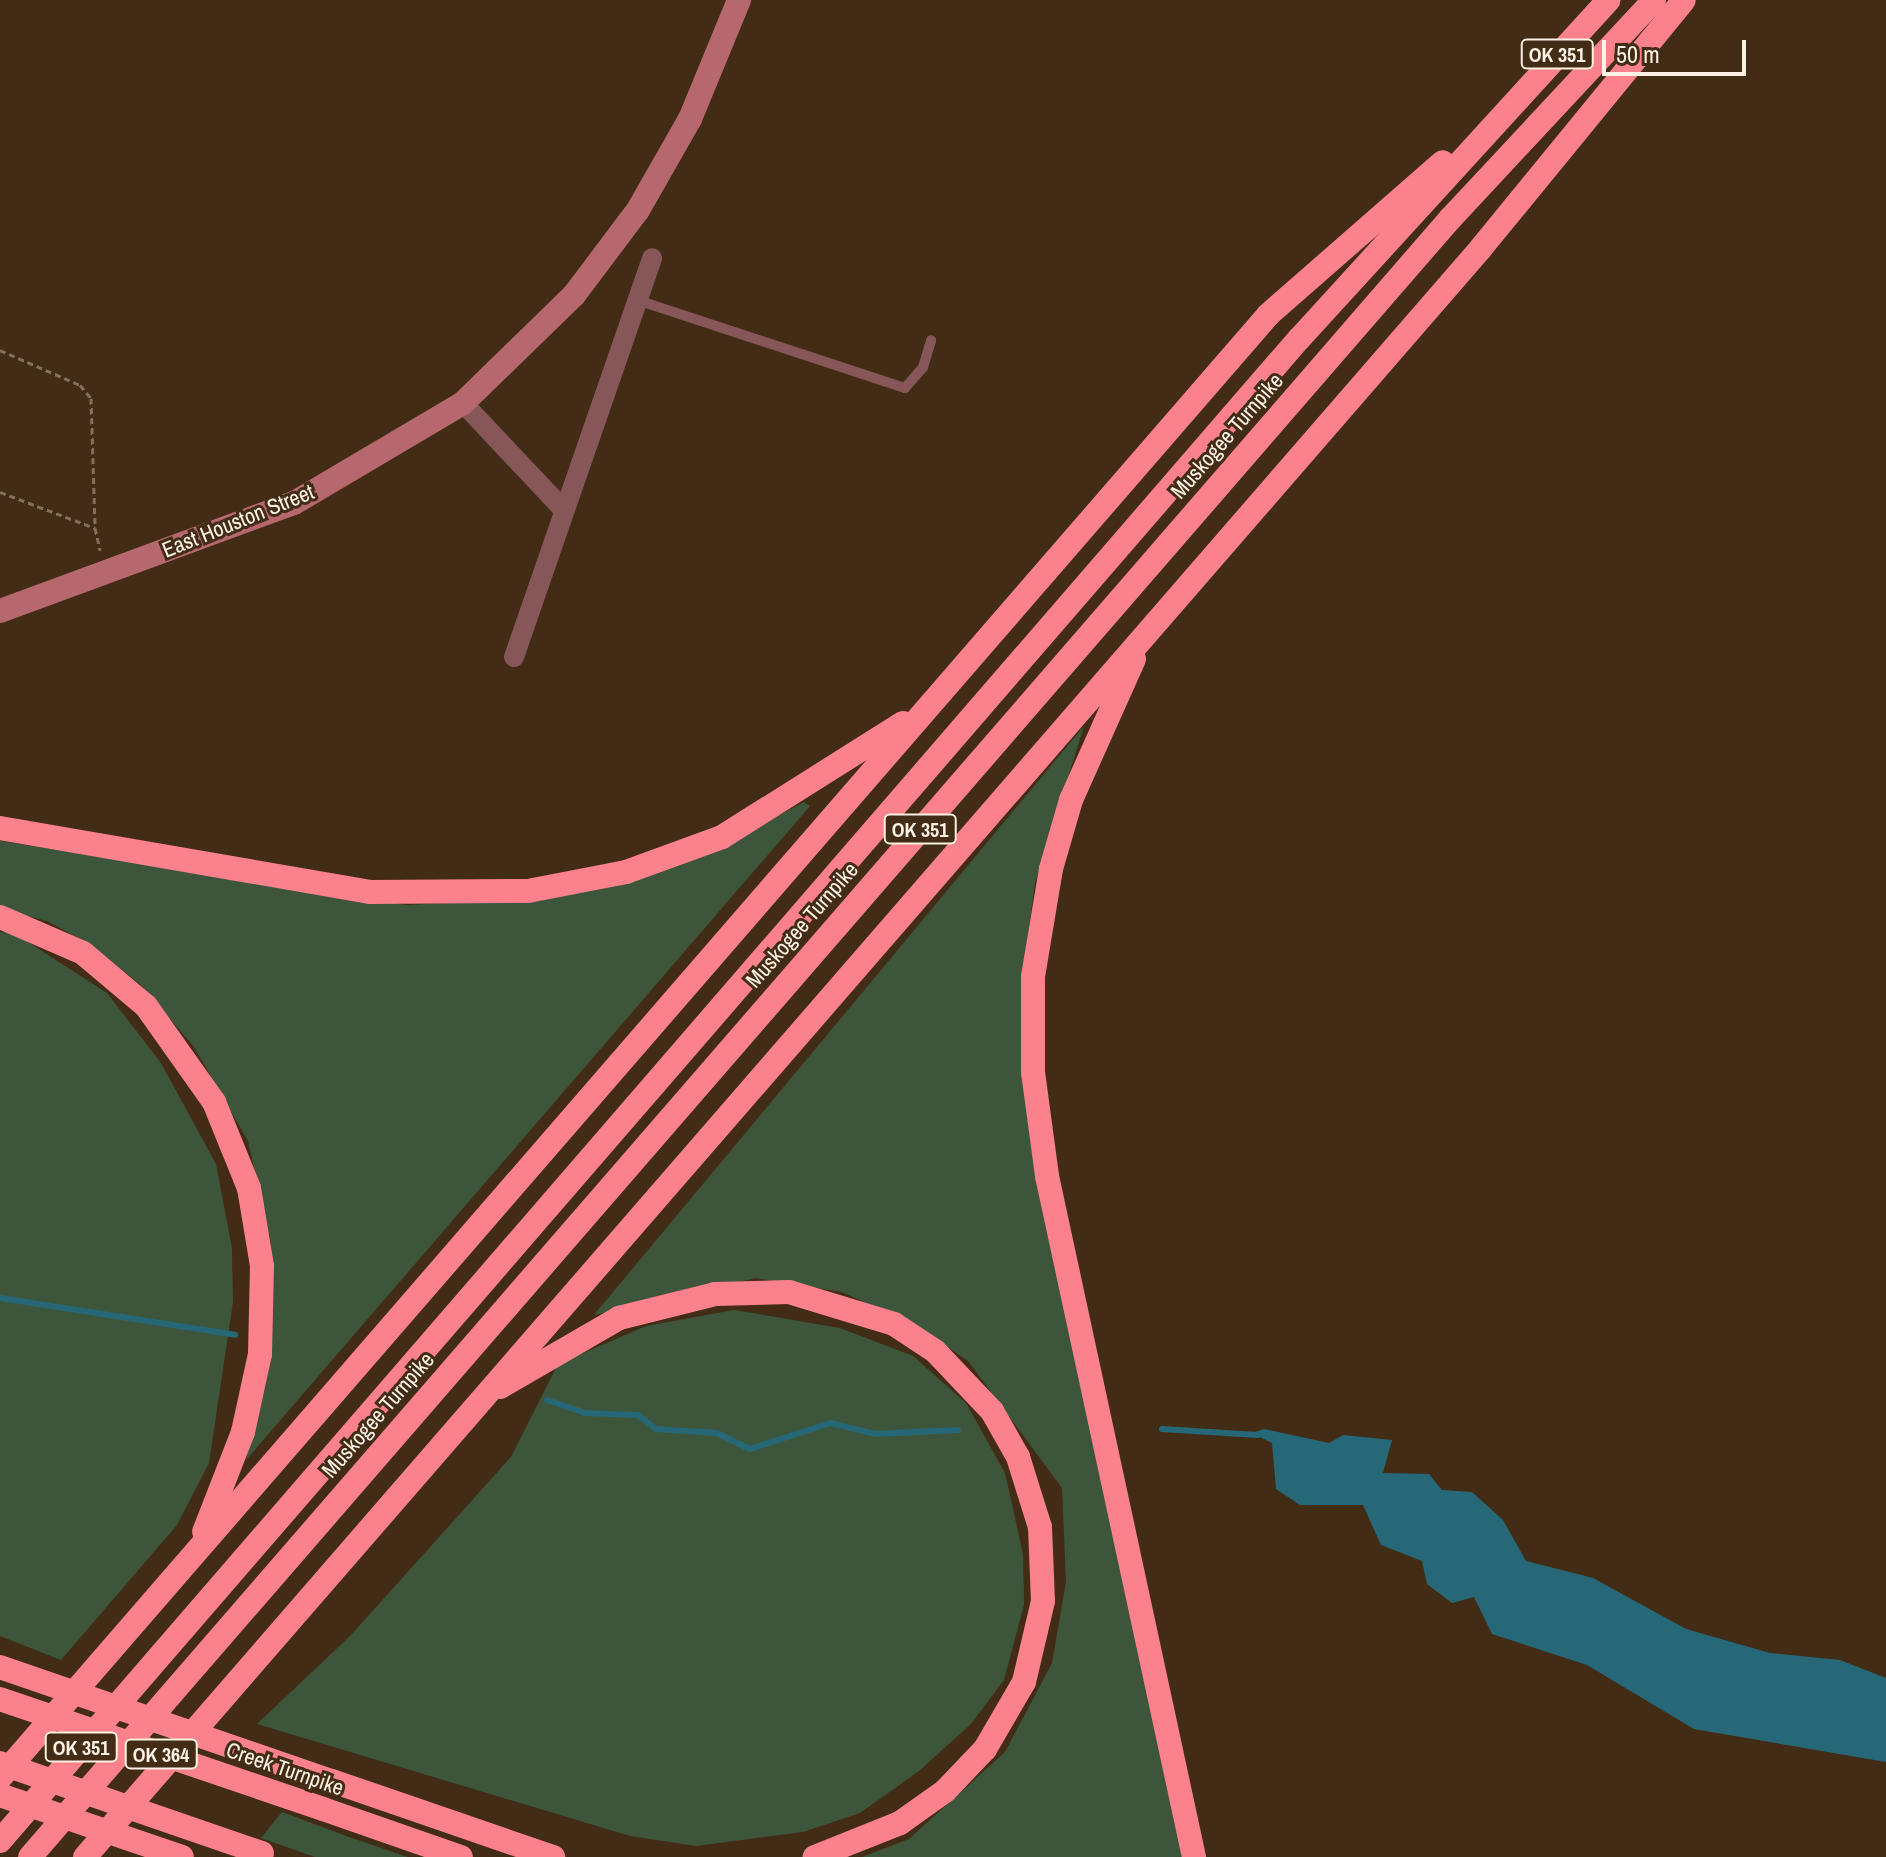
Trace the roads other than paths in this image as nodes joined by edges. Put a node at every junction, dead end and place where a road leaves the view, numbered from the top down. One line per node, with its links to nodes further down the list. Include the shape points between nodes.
1 (739, 0): 9 (street, East Houston Street, via 697,105 638,210 574,295)
2 (1609, 0): 5 (highway, Muskogee Turnpike / OK 351)
3 (1654, 0): 26 (highway, Muskogee Turnpike / OK 351, via 1450,219)
4 (1684, 0): 12 (highway, via 1481,248)
5 (1505, 108): 14 (highway, via 1268,315); 24 (highway, Muskogee Turnpike / OK 351)
6 (652, 258): 7 (street)
7 (637, 300): 8 (lane, via 905,388 923,367); 10 (street)
8 (931, 340)
9 (463, 403): 10 (street); 11 (street, East Houston Street, via 294,503)
10 (564, 510): 13 (street)
11 (0, 611)
12 (1146, 632): 17 (highway); 32 (highway, via 1057,846 1037,944 1031,1045 1047,1176)
13 (514, 657)
14 (931, 703): 15 (highway, via 722,837 562,886 370,892); 18 (highway)
15 (0, 828)
16 (0, 917): 18 (highway, via 83,953 146,1006 214,1102 249,1188 262,1266 260,1354 243,1432)
17 (478, 1401): 27 (highway); 31 (highway, via 619,1318 715,1294 765,1291 817,1296 894,1324 935,1351 992,1411 1018,1457 1040,1527 1043,1601 1024,1682 985,1749 945,1791 900,1823)
18 (197, 1549): 22 (highway)
19 (0, 1667): 30 (highway, bridge)
20 (0, 1699): 29 (highway, Creek Turnpike / OK 364, bridge)
21 (0, 1763): 25 (highway, bridge)
22 (0, 1778)
23 (0, 1795): 28 (highway, bridge)
24 (0, 1841)
25 (268, 1855)
26 (30, 1857)
27 (85, 1857)
28 (182, 1857)
29 (461, 1857)
30 (553, 1857)
31 (815, 1857)
32 (1194, 1857)

